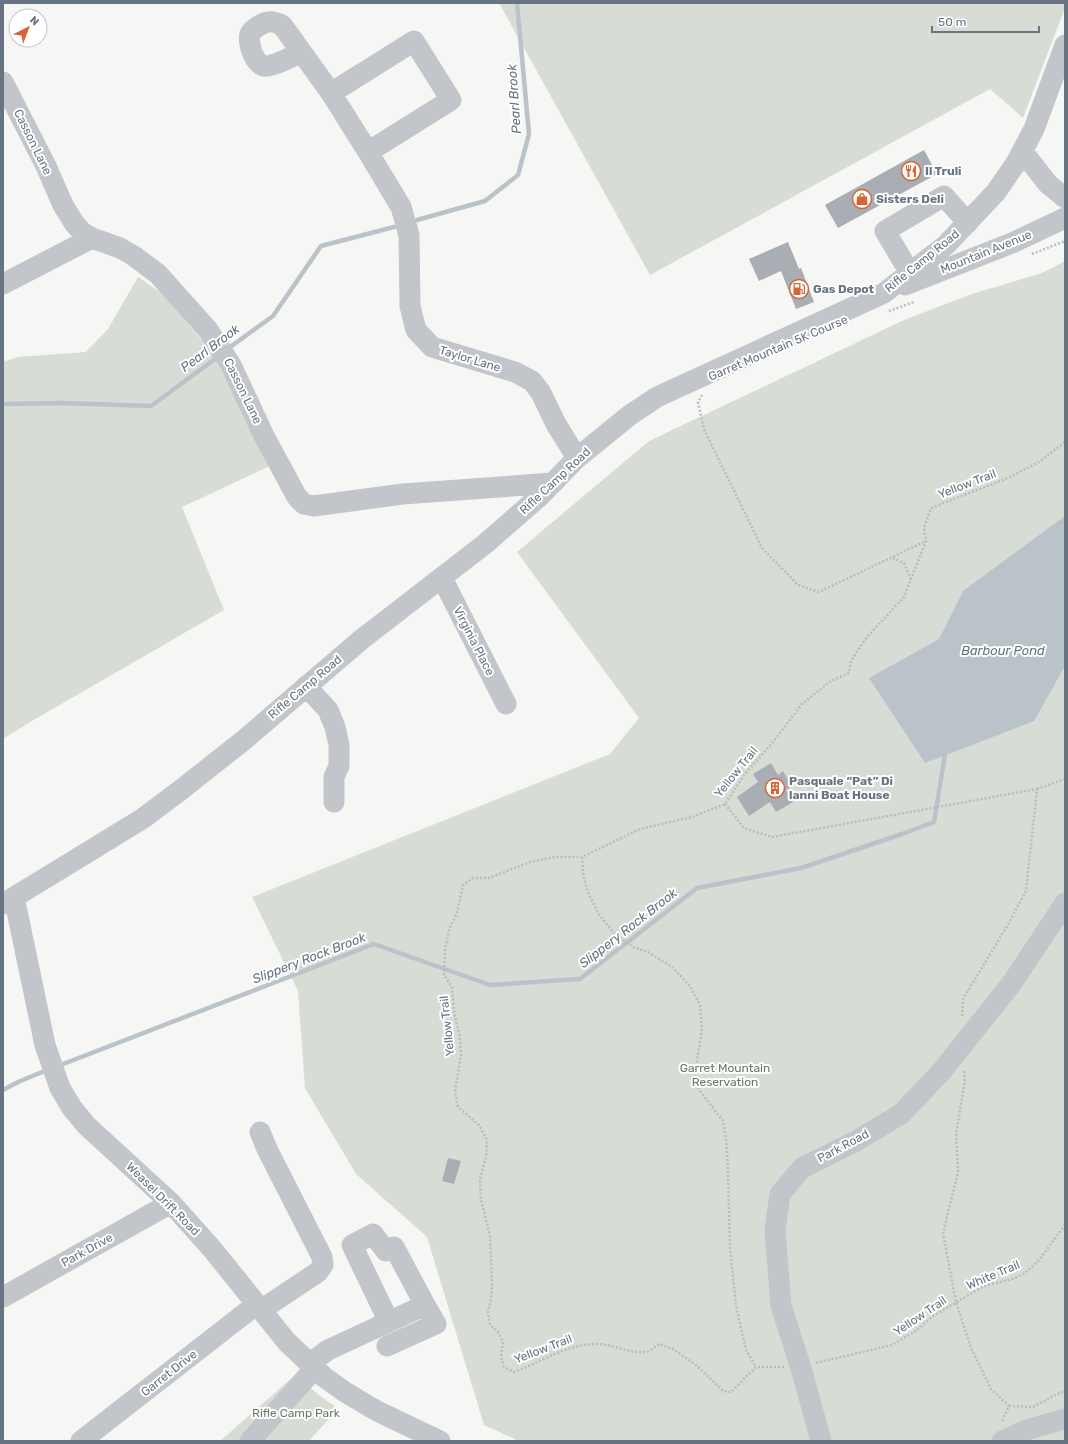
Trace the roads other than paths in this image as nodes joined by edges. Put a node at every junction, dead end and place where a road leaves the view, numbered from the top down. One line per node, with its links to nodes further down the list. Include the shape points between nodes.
1 (1065, 45): 6 (street, Rifle Camp Road)
2 (301, 52): 4 (street, Taylor Lane)
3 (3, 82): 10 (street, Casson Lane, via 63,205 74,223)
4 (331, 93): 5 (street, Taylor Lane); 5 (street, via 414,41 451,100)
5 (368, 152): 14 (street, Taylor Lane, via 401,207 409,235 410,306 416,330 432,347 515,372 532,380)
6 (1023, 152): 7 (street, via 1048,184); 9 (street, Rifle Camp Road, via 996,192)
7 (1065, 198)
8 (1065, 218): 13 (street, Mountain Avenue)
9 (968, 223): 11 (street, Rifle Camp Road, via 946,245); 11 (street, via 944,196 885,231)
10 (92, 238): 12 (street); 15 (street, Casson Lane, via 120,248 158,274 208,330 231,365 286,478 304,504 314,506 403,494)
11 (910, 273): 13 (street, Rifle Camp Road)
12 (3, 284)
13 (886, 303): 14 (street, Rifle Camp Road, via 657,397 630,415)
14 (577, 458): 15 (street, Rifle Camp Road)
15 (553, 483): 16 (street, Rifle Camp Road, via 486,544)
16 (442, 578): 17 (street, Rifle Camp Road); 18 (street, Virginia Place)
17 (306, 686): 19 (street, via 328,710 335,727 339,745 339,766 334,777); 20 (street, Rifle Camp Road, via 213,765 142,819)
18 (506, 704)
19 (334, 802)
20 (9, 900): 23 (street, Weasel Drift Road, via 45,1045 60,1088 87,1126)
21 (1065, 903): 35 (street, Park Road, via 1012,983 962,1048 901,1114 856,1141 802,1168 780,1194 776,1230 781,1306)
22 (260, 1132): 26 (street, Garret Drive, via 324,1265 318,1272)
23 (171, 1203): 24 (street, Park Drive); 26 (street, Weasel Drift Road)
24 (3, 1297)
25 (425, 1305): 27 (street); 27 (street, via 394,1247 386,1251 373,1234 352,1245); 28 (street, via 436,1324)
26 (259, 1307): 29 (street, Weasel Drift Road, via 287,1342); 32 (street, Garret Drive)
27 (389, 1322): 29 (street, via 328,1350)
28 (387, 1346)
29 (312, 1365): 33 (street); 34 (street, Weasel Drift Road, via 345,1392)
30 (1065, 1419): 31 (street, via 1029,1429)
31 (1002, 1431)
32 (81, 1441)
33 (250, 1441)
34 (440, 1441)
35 (821, 1441)

